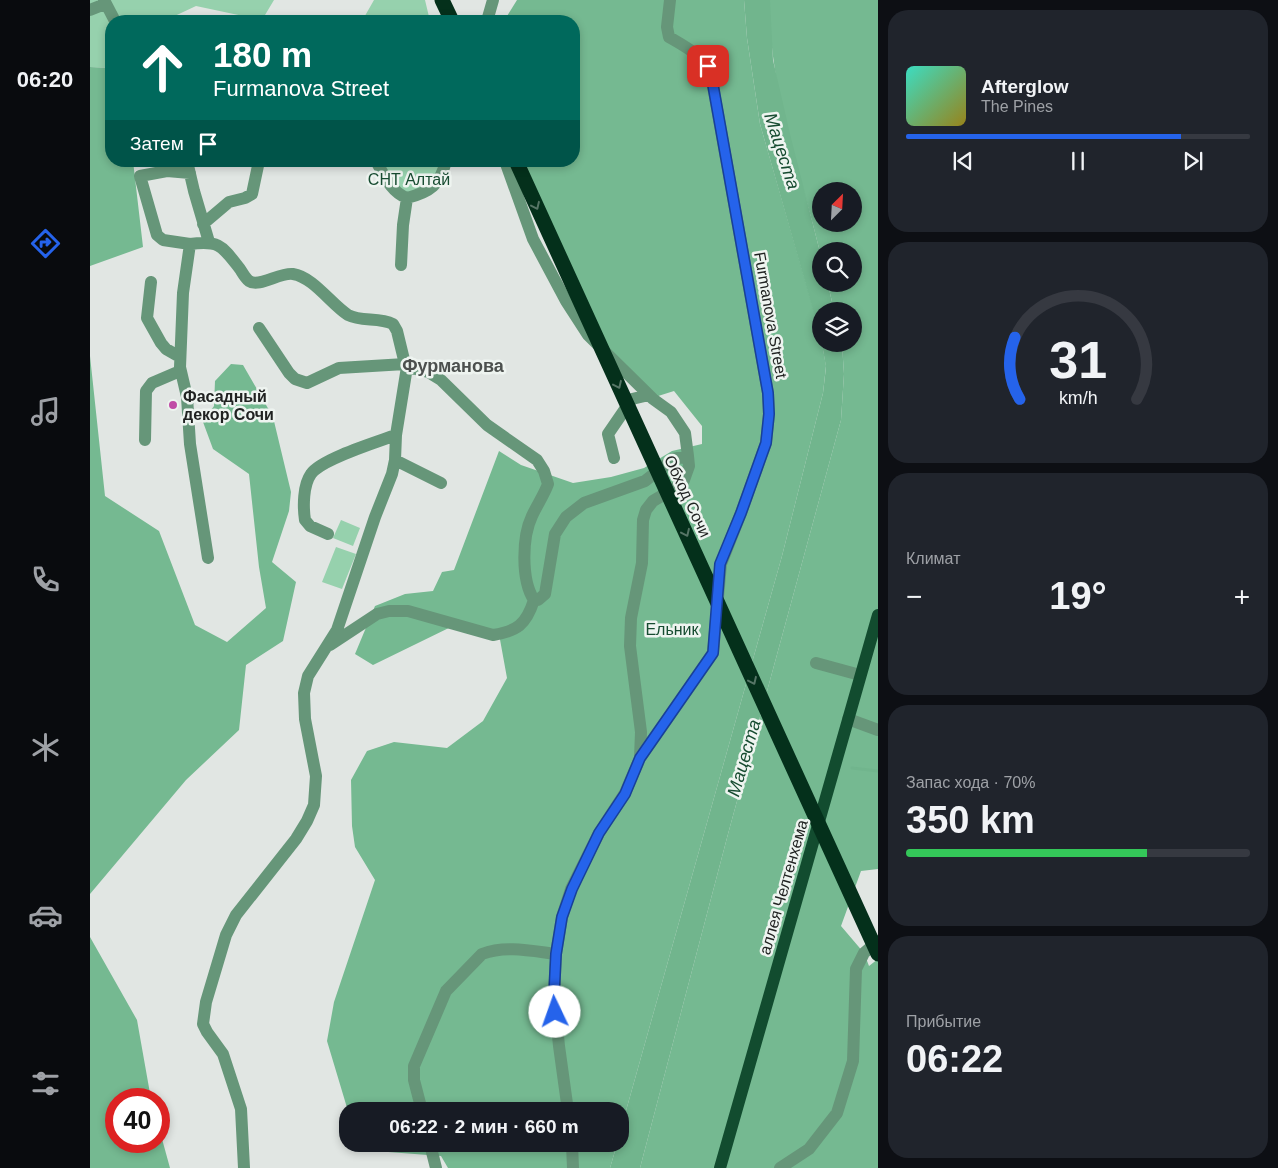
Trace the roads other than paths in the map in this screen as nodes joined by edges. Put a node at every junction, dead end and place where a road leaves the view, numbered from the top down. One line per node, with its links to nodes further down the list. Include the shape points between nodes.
1 (442, 0): 7 (highway)
2 (493, 0): 8 (street)
3 (670, 0): 41 (street, Furmanova Street, via 669,37 701,58 711,74 768,393 769,414 763,451 720,564 713,653)
4 (105, 2): 5 (street); 6 (street)
5 (90, 10)
6 (112, 15)
7 (449, 15)
8 (489, 15)
9 (189, 167): 16 (street); 18 (street, via 140,176 157,235 163,240)
10 (258, 167): 16 (street, via 252,194 229,202)
11 (379, 167): 15 (street, via 394,189)
12 (443, 167): 15 (street, via 436,183 425,193)
13 (507, 167): 25 (street, via 532,239 566,301 588,335)
14 (519, 167): 44 (highway, Обход Сочи, one-way to 44, bridge)
15 (407, 198): 19 (street)
16 (203, 224): 17 (street)
17 (209, 242): 18 (street); 23 (street, via 226,251 248,280 254,283 278,276 301,276 350,316 393,324)
18 (190, 244): 22 (street, via 183,293)
19 (401, 266)
20 (151, 282): 22 (street, via 147,318 160,344)
21 (259, 328): 23 (street, via 289,373 302,382 313,381 339,368)
22 (180, 358): 24 (street)
23 (406, 366): 26 (street); 34 (street, via 428,372 441,380 487,425 537,460 544,471 548,484 531,516 526,538 526,578)
24 (180, 372): 27 (street, via 152,383 146,391); 33 (street, via 187,397 190,444)
25 (649, 395): 28 (street, via 672,412 685,433); 29 (street, via 632,399 608,434)
26 (396, 435): 30 (street); 32 (street, via 323,464 310,475 305,520 310,526)
27 (145, 440)
28 (688, 456): 34 (street, via 674,459 645,482 584,503 566,517 555,534 545,594); 41 (street, via 689,466 684,480 653,501 643,520 642,563 631,618 630,646 641,732)
29 (614, 458)
30 (395, 460): 31 (street); 36 (street, via 337,630)
31 (441, 483)
32 (328, 534)
33 (208, 558)
34 (534, 600): 36 (street, via 520,627 506,633 493,635 408,611 389,610 377,614)
35 (878, 615): 38 (main road, аллея Челтенхема)
36 (323, 650): 49 (street, via 308,676 304,693 305,719 316,776 314,805 296,839 236,915 226,935 206,1002 203,1024 224,1054 241,1109)
37 (816, 663): 38 (street)
38 (860, 675): 39 (main road, аллея Челтенхема)
39 (848, 719): 40 (street); 52 (main road, аллея Челтенхема)
40 (878, 730)
41 (640, 758): 43 (street, via 625,794 599,833 572,889 562,917)
42 (878, 941): 53 (street, via 864,953 856,969 854,1061 837,1113 809,1150)
43 (556, 954): 45 (street, via 523,950 489,951 482,954 446,991 414,1066); 46 (street, via 554,995)
44 (878, 954)
45 (420, 1102)
46 (567, 1102)
47 (432, 1152): 50 (street)
48 (572, 1152): 51 (street)
49 (244, 1168)
50 (436, 1168)
51 (573, 1168)
52 (720, 1168)
53 (780, 1168)

